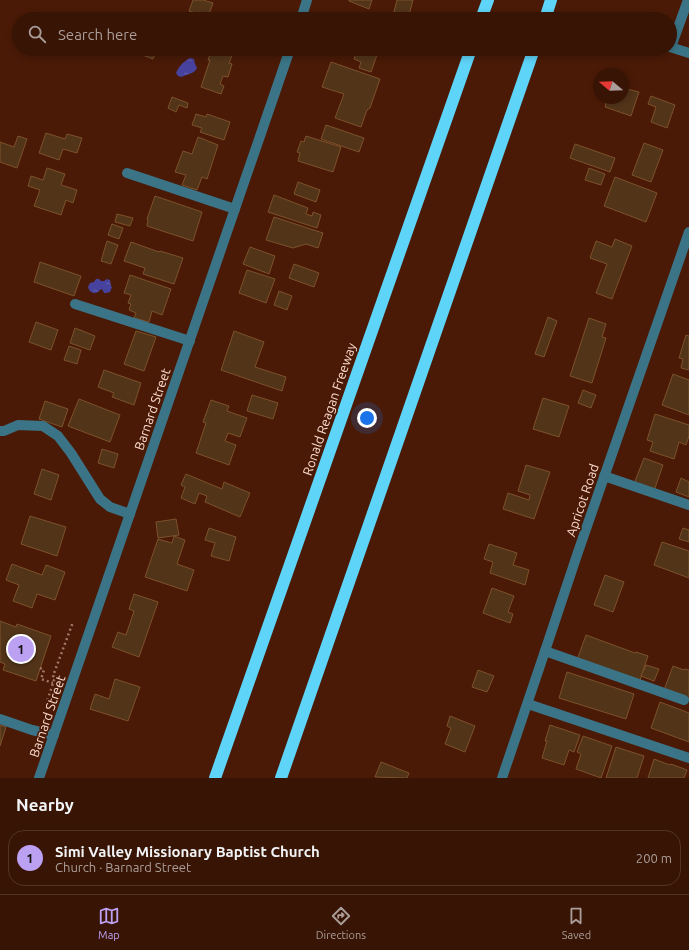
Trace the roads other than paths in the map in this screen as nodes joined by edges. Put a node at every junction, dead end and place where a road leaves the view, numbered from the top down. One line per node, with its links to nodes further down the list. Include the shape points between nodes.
1 (307, 0): 5 (street)
2 (488, 0): 6 (highway)
3 (551, 0): 7 (highway)
4 (688, 0): 8 (street)
5 (303, 12)
6 (484, 12)
7 (547, 12)
8 (677, 29)
9 (677, 49): 10 (street)
10 (689, 53)
11 (288, 56): 15 (street, Barnard Street)
12 (468, 56): 30 (highway, Ronald Reagan Freeway)
13 (532, 56): 31 (highway)
14 (127, 173): 15 (street)
15 (235, 209): 18 (street, Barnard Street)
16 (689, 232): 20 (street, Apricot Road)
17 (76, 304): 18 (street)
18 (190, 341): 22 (street, Barnard Street)
19 (0, 431): 22 (street, via 18,425 43,426 58,436 100,499 110,507)
20 (604, 476): 21 (street); 23 (street, Apricot Road)
21 (689, 505)
22 (130, 514): 27 (street, Barnard Street)
23 (545, 651): 24 (street); 25 (street, Apricot Road)
24 (684, 700)
25 (528, 704): 28 (street); 32 (street, Apricot Road)
26 (0, 719): 27 (street)
27 (54, 735): 29 (street, Barnard Street)
28 (689, 758)
29 (39, 778)
30 (214, 778)
31 (281, 778)
32 (502, 778)

